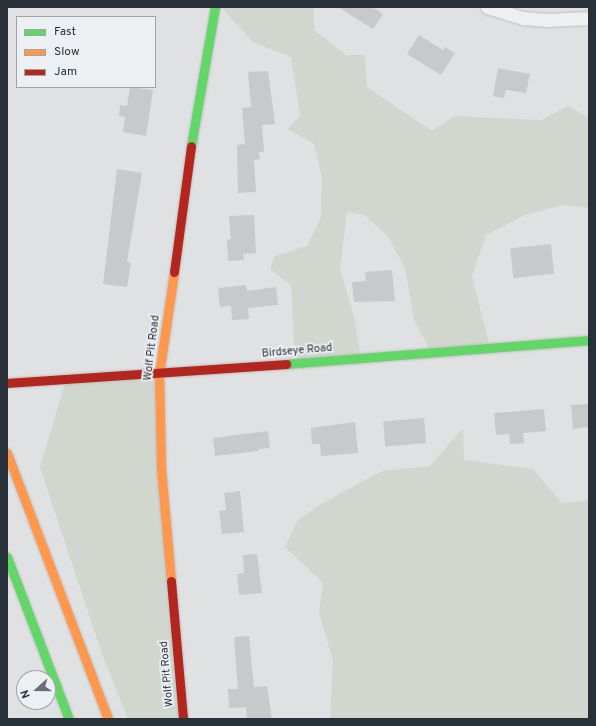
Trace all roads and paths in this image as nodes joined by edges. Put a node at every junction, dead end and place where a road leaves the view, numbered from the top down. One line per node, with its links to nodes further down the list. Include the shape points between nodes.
1 (215, 7): 5 (main road, Wolf Pit Road, via 194,128)
2 (487, 7): 3 (street, via 535,19)
3 (589, 18)
4 (589, 340): 5 (main road, Birdseye Road)
5 (159, 374): 6 (main road, Birdseye Road); 11 (main road, Wolf Pit Road, via 161,468)
6 (7, 383)
7 (7, 453): 10 (main road)
8 (7, 557): 9 (main road)
9 (69, 719)
10 (108, 719)
11 (183, 719)

